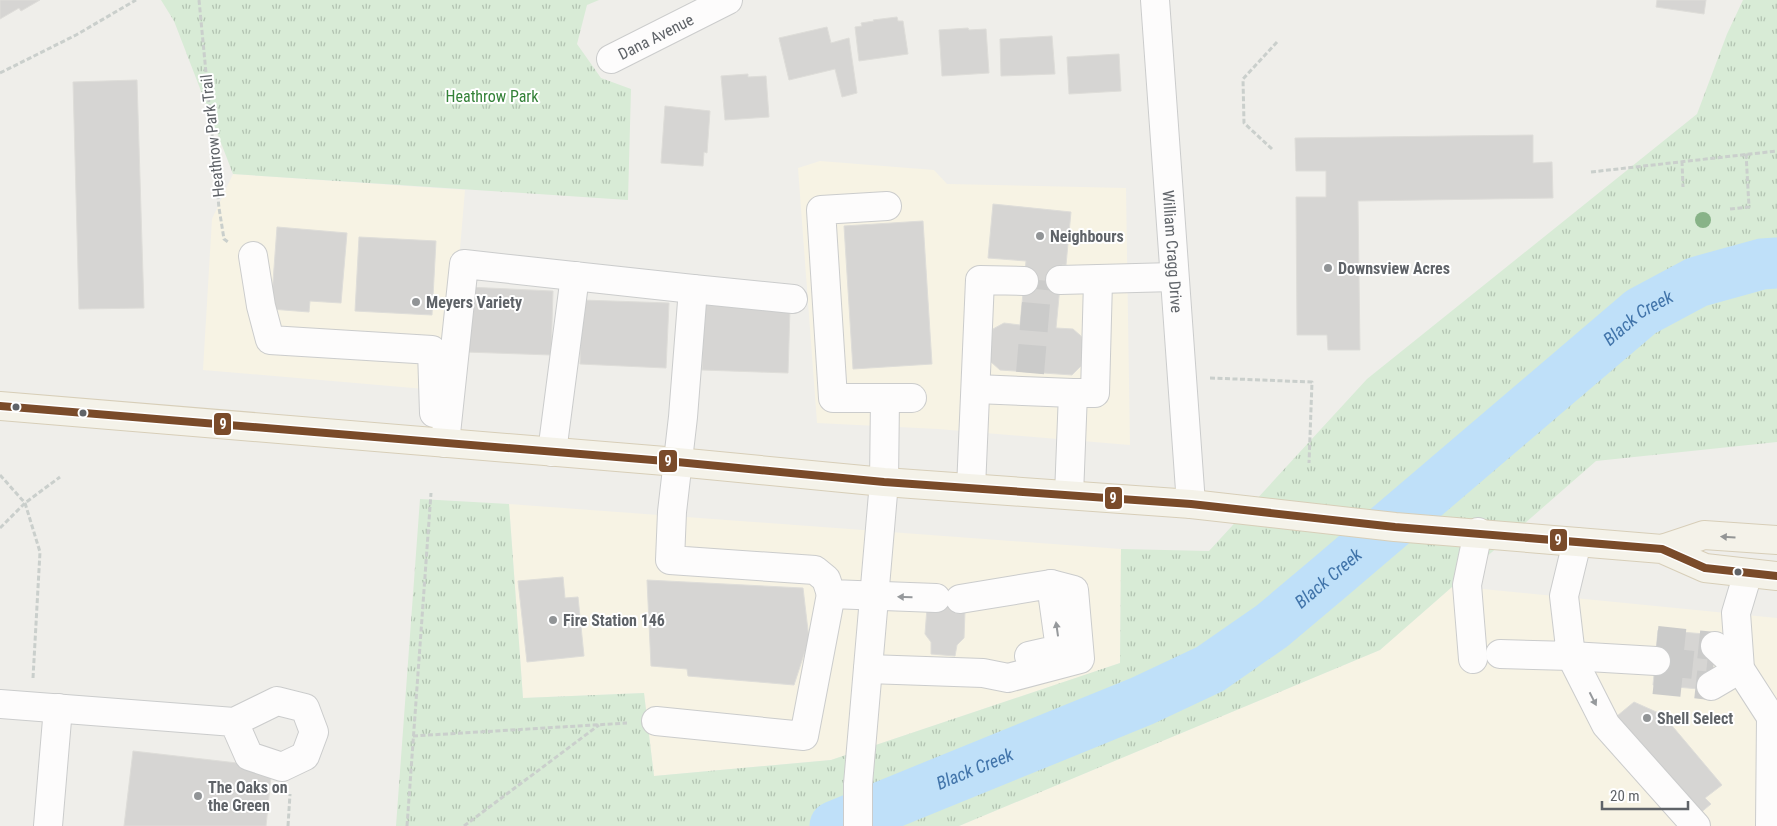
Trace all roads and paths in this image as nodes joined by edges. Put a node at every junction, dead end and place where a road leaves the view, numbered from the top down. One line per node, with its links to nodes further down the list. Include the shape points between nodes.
1 (136, 0): 7 (path)
2 (200, 0): 16 (path, Heathrow Park Trail, via 224,239)
3 (728, 0): 6 (street, Dana Avenue)
4 (1155, 0): 18 (street, William Cragg Drive)
5 (1277, 42): 8 (path, via 1243,79 1244,123)
6 (611, 59)
7 (0, 73)
8 (1272, 149)
9 (1777, 151): 10 (path)
10 (1746, 153): 11 (path); 15 (path, via 1749,207)
11 (1682, 161): 12 (path); 13 (path)
12 (1591, 172)
13 (1683, 187)
14 (886, 206): 27 (street, via 821,210 832,398)
15 (1730, 209)
16 (252, 256): 30 (street, via 270,340 432,350)
17 (575, 276): 22 (street); 30 (street, via 464,264); 31 (street)
18 (1174, 277): 21 (street); 24 (street, William Cragg Drive)
19 (1060, 280): 21 (street)
20 (1024, 281): 25 (street, via 980,280)
21 (1098, 281): 26 (street, via 1095,393)
22 (693, 289): 23 (street); 32 (street)
23 (793, 299)
24 (1182, 377): 33 (path, via 1312,382); 41 (street, William Cragg Drive)
25 (976, 389): 26 (street, via 1029,382); 37 (street)
26 (1073, 393): 39 (street)
27 (885, 398): 28 (street); 36 (street)
28 (912, 398)
29 (0, 406): 30 (main road)
30 (440, 442): 31 (main road)
31 (552, 452): 32 (main road)
32 (677, 462): 36 (main road); 49 (street, via 670,560 815,570 826,579)
33 (1309, 463)
34 (0, 475): 40 (path)
35 (60, 476): 40 (path)
36 (884, 482): 37 (main road); 50 (street)
37 (971, 488): 39 (main road)
38 (431, 493): 64 (path)
39 (1069, 495): 41 (main road)
40 (25, 503): 42 (path); 59 (path, via 40,552)
41 (1191, 504): 43 (main road)
42 (0, 528)
43 (1478, 532): 45 (main road); 53 (street, via 1467,585)
44 (1777, 540): 46 (main road, one-way to 46, via 1704,536)
45 (1577, 542): 46 (main road); 52 (street, via 1564,596)
46 (1662, 549): 47 (main road, via 1705,568)
47 (1748, 573): 48 (main road); 57 (street, via 1736,612)
48 (1777, 576)
49 (831, 594): 50 (street); 61 (street, via 804,736)
50 (874, 596): 56 (street); 56 (street, one-way to 50, via 983,673 1005,662 1060,649 1051,584 948,598)
51 (1500, 654): 52 (street)
52 (1571, 656): 54 (street); 69 (street, one-way to 69, via 1606,725)
53 (1473, 659)
54 (1656, 660)
55 (1713, 666): 57 (street)
56 (868, 669): 68 (street, via 858,784)
57 (1740, 669): 60 (street)
58 (0, 704): 59 (street)
59 (45, 707): 62 (street); 65 (street)
60 (1774, 717): 70 (street)
61 (656, 721): 63 (path)
62 (234, 722)
63 (599, 725): 64 (path); 67 (path)
64 (413, 736): 66 (path)
65 (48, 826)
66 (407, 826)
67 (464, 826)
68 (858, 826)
69 (1696, 826)
70 (1770, 826)

